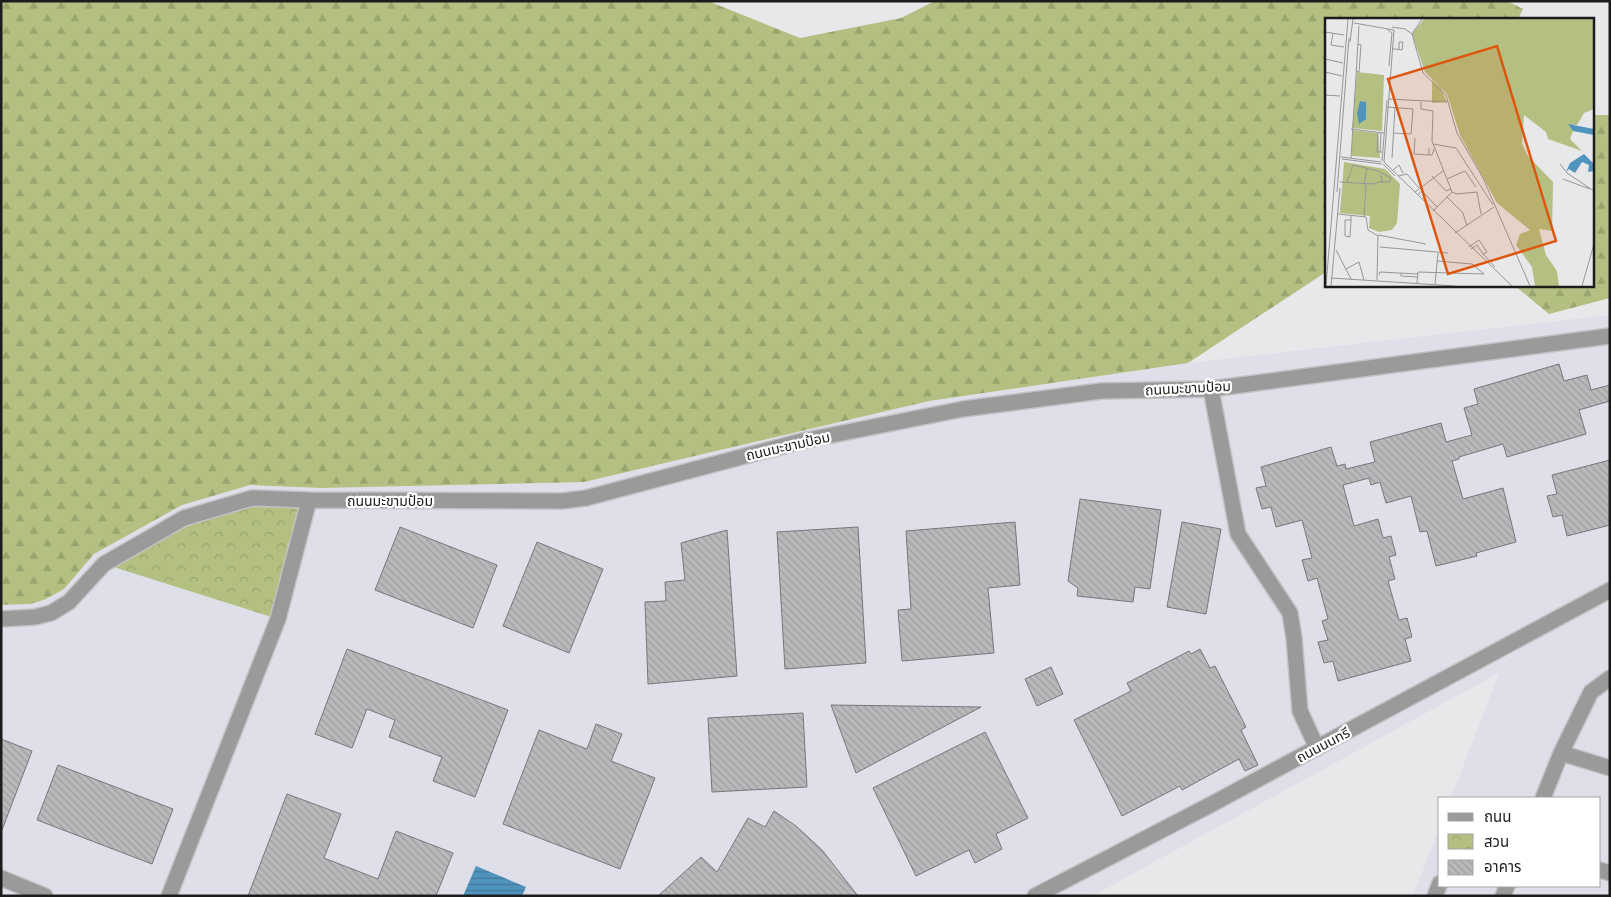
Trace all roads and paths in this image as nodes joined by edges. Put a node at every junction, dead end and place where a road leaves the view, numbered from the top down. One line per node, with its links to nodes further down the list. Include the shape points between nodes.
1 (1610, 336): 2 (street, ถนนมะขามป้อม)
2 (1211, 389): 3 (street, ถนนมะขามป้อม, via 1101,392 963,409 802,441 562,501); 7 (street, via 1238,534 1290,613 1300,711)
3 (309, 500): 5 (street, ถนนมะขามป้อม, via 252,498 184,518 104,564 69,602 51,613 36,618); 13 (street, via 278,619)
4 (1610, 590): 7 (street, ถนนนนทรี)
5 (1, 619)
6 (1610, 678): 8 (street, via 1591,692)
7 (1317, 748): 14 (street, ถนนนนทรี)
8 (1561, 753): 9 (street); 10 (street)
9 (1610, 768)
10 (1543, 797)
11 (1, 878): 12 (street)
12 (45, 896)
13 (169, 896)
14 (1035, 896)

